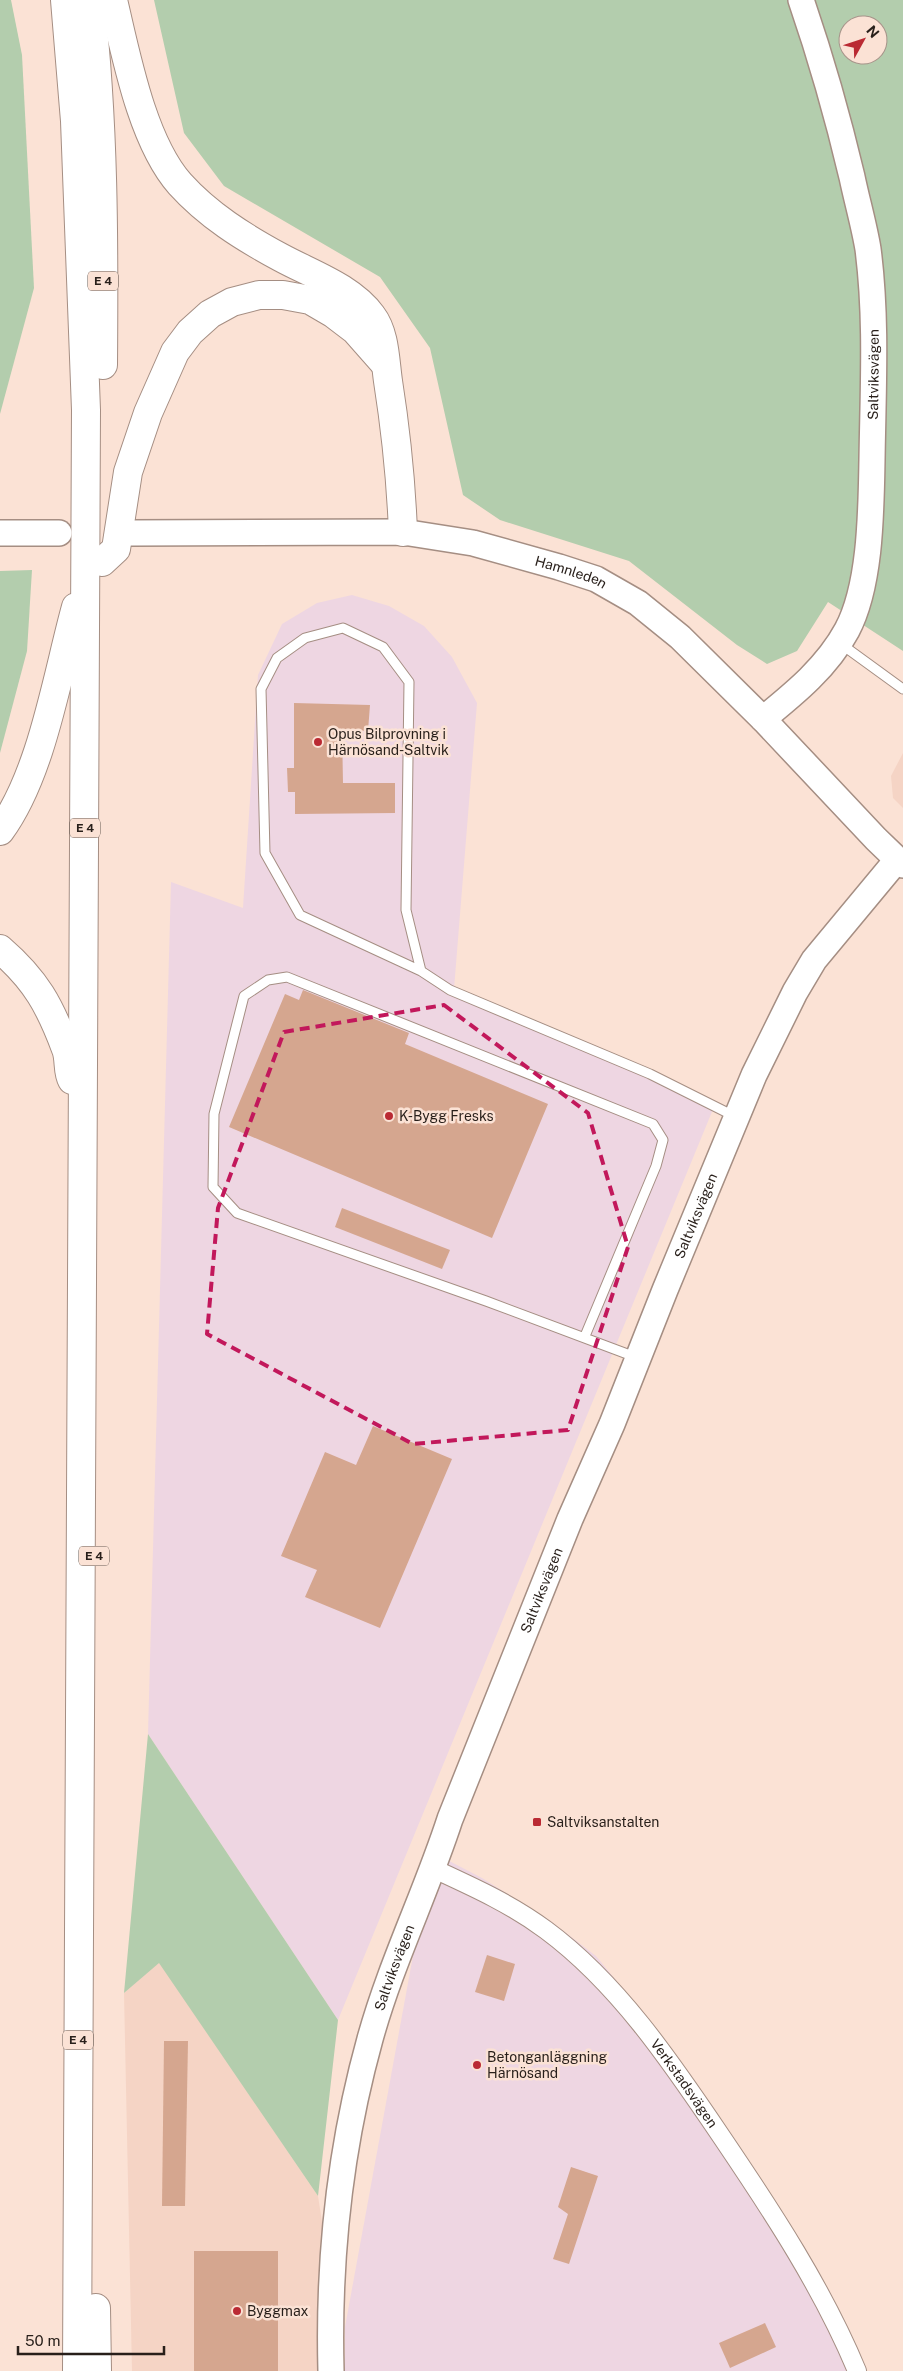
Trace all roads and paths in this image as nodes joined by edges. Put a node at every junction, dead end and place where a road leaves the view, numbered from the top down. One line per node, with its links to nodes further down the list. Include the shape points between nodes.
1 (65, 0): 10 (highway, E 4, via 75,122)
2 (90, 0): 10 (highway, E 4, via 102,163)
3 (113, 0): 5 (highway, via 144,114 159,152 179,182 222,222 358,301 372,316 380,333)
4 (801, 0): 11 (street, Saltviksvägen, via 844,141 868,248 872,294 872,494 867,552 858,596)
5 (386, 366): 6 (highway, via 402,481); 10 (highway, via 355,330 310,300 259,295 232,302 210,314 190,332 175,352 148,413 128,472 116,549)
6 (403, 532): 9 (street, Hamnleden); 13 (street, Hamnleden, via 512,553 587,576 617,589 660,619)
7 (0, 533): 8 (street)
8 (59, 533)
9 (130, 533)
10 (93, 559): 14 (highway, E 4, via 81,587 45,728 24,787); 18 (highway, E 4); 24 (highway, E 4, via 92,2046)
11 (839, 642): 12 (lane); 13 (street, Saltviksvägen, via 801,687)
12 (903, 689)
13 (764, 719): 15 (street, Hamnleden)
14 (0, 831)
15 (900, 862): 19 (street, Saltviksvägen, via 814,960 770,1042)
16 (0, 949): 18 (highway, E 4, via 33,982 49,1006 68,1053 70,1076)
17 (422, 971): 17 (lane, via 300,915 265,853 261,689 277,658 305,638 343,628 383,647 409,682 406,910); 19 (lane, via 450,990 650,1074)
18 (83, 1100): 23 (highway, E 4)
19 (736, 1117): 21 (street, Saltviksvägen)
20 (585, 1336): 20 (lane, via 237,1212 214,1187 214,1114 244,996 268,980 287,977 653,1124 663,1140 656,1166); 21 (lane)
21 (638, 1358): 22 (street, Saltviksvägen, via 450,1819)
22 (434, 1869): 25 (street, Saltviksvägen, via 400,1949 370,2038 356,2096 332,2250); 26 (street, Verkstadsvägen, via 507,1905 546,1930 575,1953 644,2029 712,2123 779,2226 832,2318)
23 (77, 2371)
24 (97, 2371)
25 (331, 2371)
26 (857, 2371)

